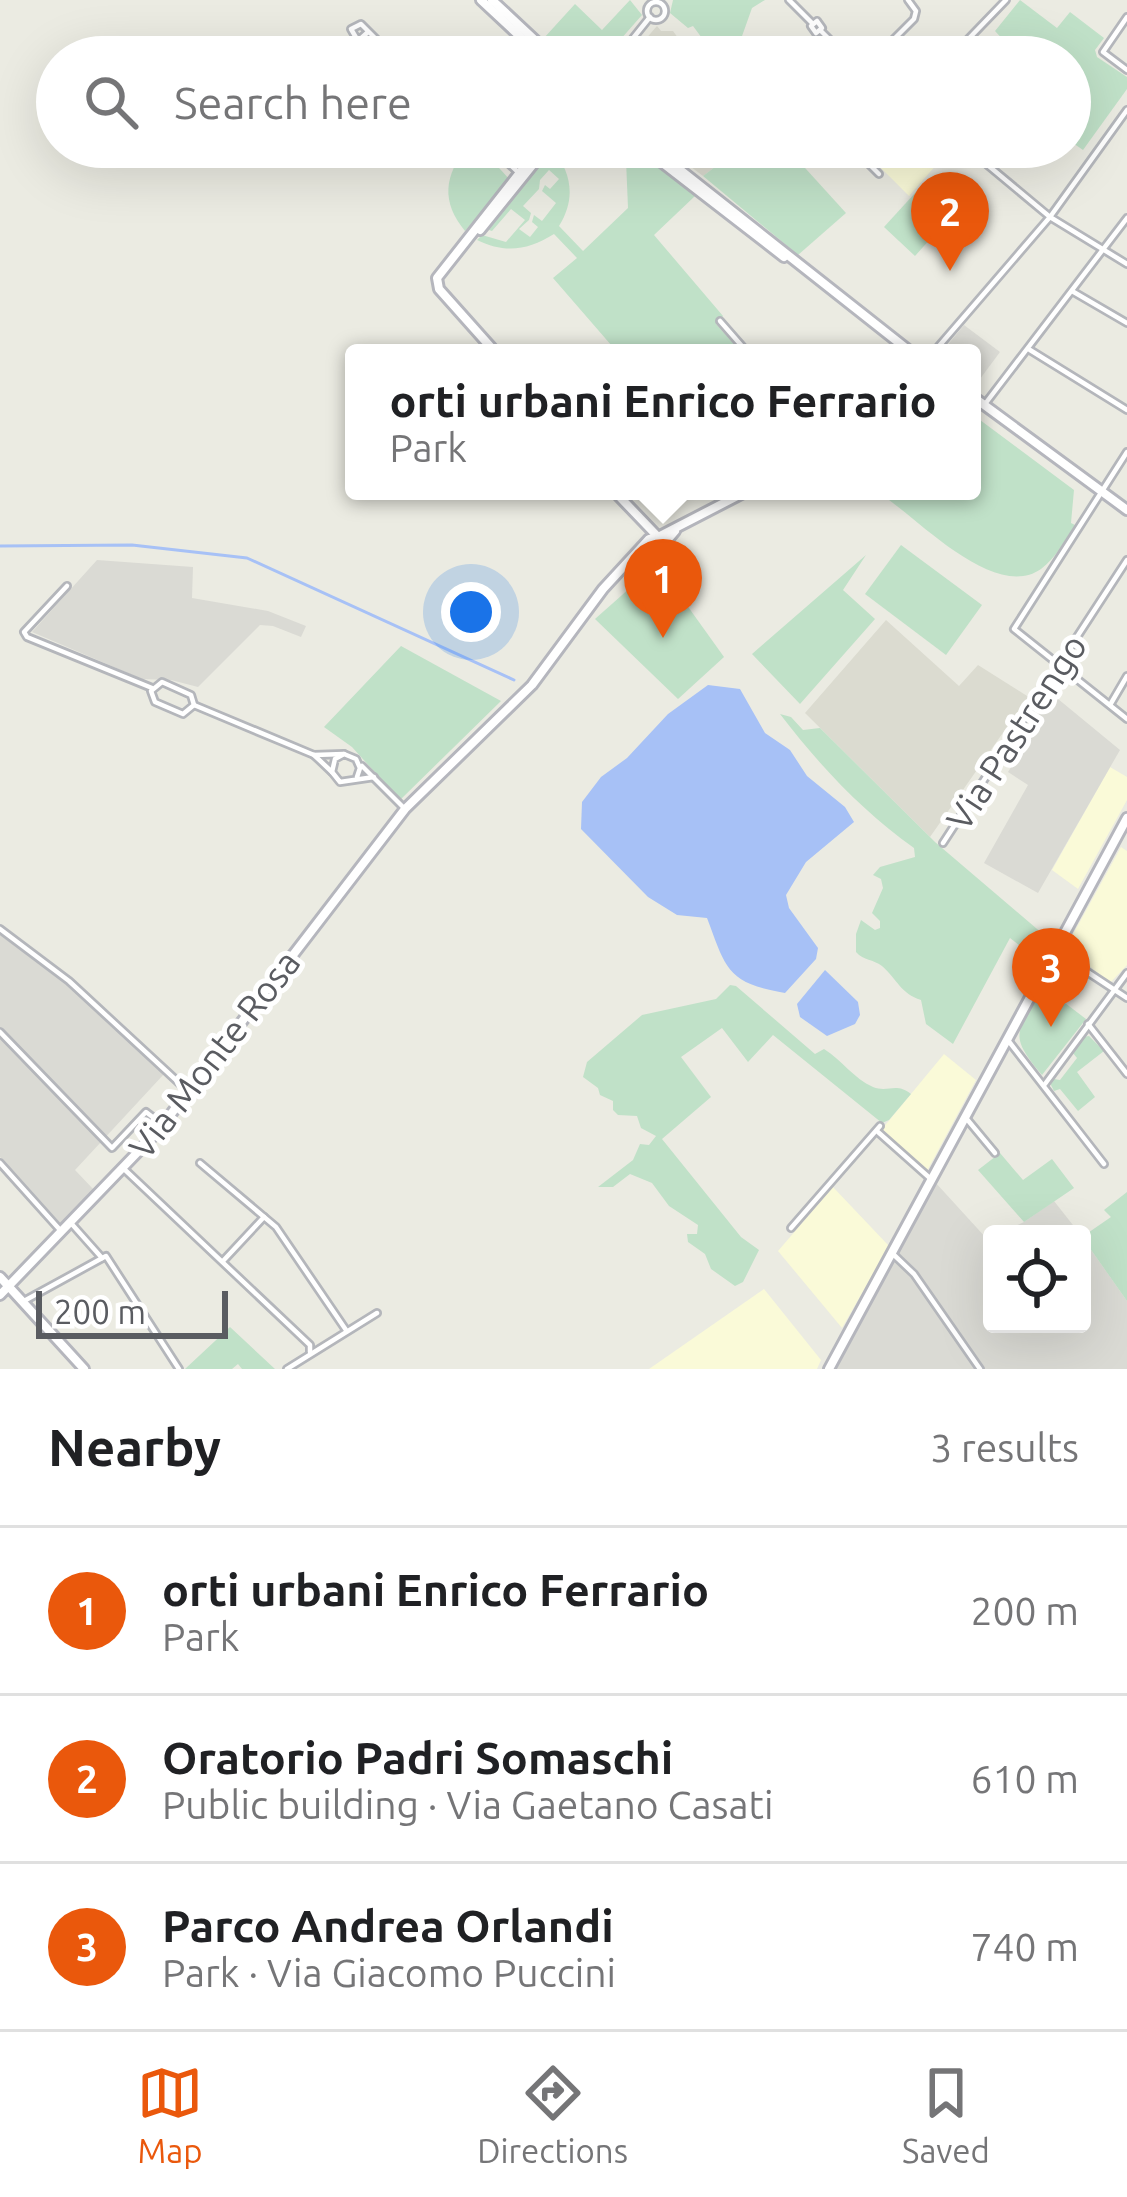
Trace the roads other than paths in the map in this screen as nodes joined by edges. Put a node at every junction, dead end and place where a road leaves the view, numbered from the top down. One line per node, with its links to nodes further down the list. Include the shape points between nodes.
1 (481, 0): 12 (street)
2 (492, 0): 13 (street)
3 (789, 0): 15 (street, via 812,32)
4 (908, 0): 16 (street, via 914,19)
5 (1006, 0): 17 (street)
6 (663, 2): 7 (street); 8 (street, via 663,16)
7 (646, 3): 8 (street)
8 (650, 17): 14 (street)
9 (1127, 17): 18 (street, via 1103,52)
10 (368, 32): 11 (street)
11 (372, 36)
12 (520, 36)
13 (531, 36)
14 (635, 36)
15 (825, 36)
16 (897, 36)
17 (971, 36)
18 (1127, 70)
19 (1127, 110): 20 (street)
20 (1091, 160)
21 (518, 168): 29 (street)
22 (526, 168): 29 (street)
23 (528, 168): 29 (street)
24 (668, 168): 37 (street)
25 (677, 168): 37 (street)
26 (873, 168): 30 (street)
27 (991, 168): 32 (street)
28 (1085, 168): 32 (street)
29 (523, 172): 31 (street); 34 (street)
30 (879, 174)
31 (494, 203): 34 (street); 36 (street)
32 (1050, 217): 35 (street); 46 (street)
33 (1127, 218): 35 (street)
34 (480, 229): 36 (street); 40 (street, via 441,278)
35 (1103, 250): 38 (street); 39 (street)
36 (455, 253): 40 (street, via 437,278)
37 (791, 260): 45 (street)
38 (1127, 264)
39 (1072, 290): 42 (street); 47 (street)
40 (450, 299): 43 (street)
41 (720, 321): 44 (street)
42 (1127, 323)
43 (488, 344)
44 (740, 344)
45 (900, 344)
46 (941, 344)
47 (1028, 349): 49 (street); 50 (street)
48 (981, 401): 49 (street)
49 (986, 404): 53 (street)
50 (1127, 410)
51 (1127, 452): 52 (street)
52 (1121, 469): 53 (street)
53 (1102, 490): 56 (street); 60 (street, via 1014,629)
54 (621, 500): 57 (street)
55 (731, 500): 57 (street, Via Monte Rosa)
56 (1127, 510)
57 (654, 543): 72 (street, Via Monte Rosa, via 584,614 532,685)
58 (1127, 560): 60 (street, Via Pastrengo)
59 (67, 586): 62 (street, via 24,632 27,638)
60 (1060, 665): 64 (street); 74 (street, Via Pastrengo)
61 (1127, 676): 64 (street)
62 (152, 688): 63 (street, via 166,683); 63 (street, via 158,704 183,714)
63 (194, 705): 66 (street)
64 (1110, 705): 65 (street)
65 (1127, 719)
66 (314, 754): 67 (street); 69 (street)
67 (344, 754): 68 (street); 69 (street)
68 (358, 763): 70 (street); 71 (street)
69 (332, 772): 70 (street, via 344,783)
70 (357, 777): 71 (street)
71 (374, 777): 72 (street)
72 (405, 809): 85 (street, Via Monte Rosa)
73 (1127, 818): 76 (street)
74 (943, 843)
75 (0, 929): 85 (street)
76 (1054, 950): 78 (street); 82 (street)
77 (1127, 973): 78 (street)
78 (1113, 991): 79 (street); 80 (street)
79 (1127, 998)
80 (1088, 1024): 83 (street); 84 (street)
81 (0, 1032): 87 (street, via 112,1148 146,1112)
82 (1007, 1039): 84 (street); 86 (street)
83 (1127, 1073)
84 (1044, 1086): 91 (street)
85 (190, 1093): 87 (street, Via Monte Rosa)
86 (966, 1118): 88 (street); 93 (street)
87 (163, 1126): 92 (street, Via Monte Rosa)
88 (995, 1153)
89 (200, 1162): 94 (street)
90 (0, 1163): 97 (street)
91 (1104, 1164)
92 (123, 1168): 95 (street, Via Monte Rosa); 100 (street)
93 (932, 1180): 96 (street, via 878,1129); 98 (street)
94 (265, 1216): 100 (street); 106 (street)
95 (70, 1222): 97 (street, Via Monte Rosa); 99 (street)
96 (791, 1228)
97 (61, 1231): 102 (street, Via Monte Rosa)
98 (892, 1253): 111 (street); 112 (street)
99 (102, 1258): 104 (street); 109 (street)
100 (223, 1261): 107 (street)
101 (0, 1277): 102 (street)
102 (9, 1286): 103 (street, Via Monte Rosa); 104 (street)
103 (0, 1295)
104 (24, 1302): 108 (street)
105 (377, 1313): 106 (street)
106 (346, 1330): 107 (street)
107 (310, 1352): 110 (street)
108 (84, 1369)
109 (179, 1369)
110 (287, 1369)
111 (829, 1369)
112 (980, 1369)

